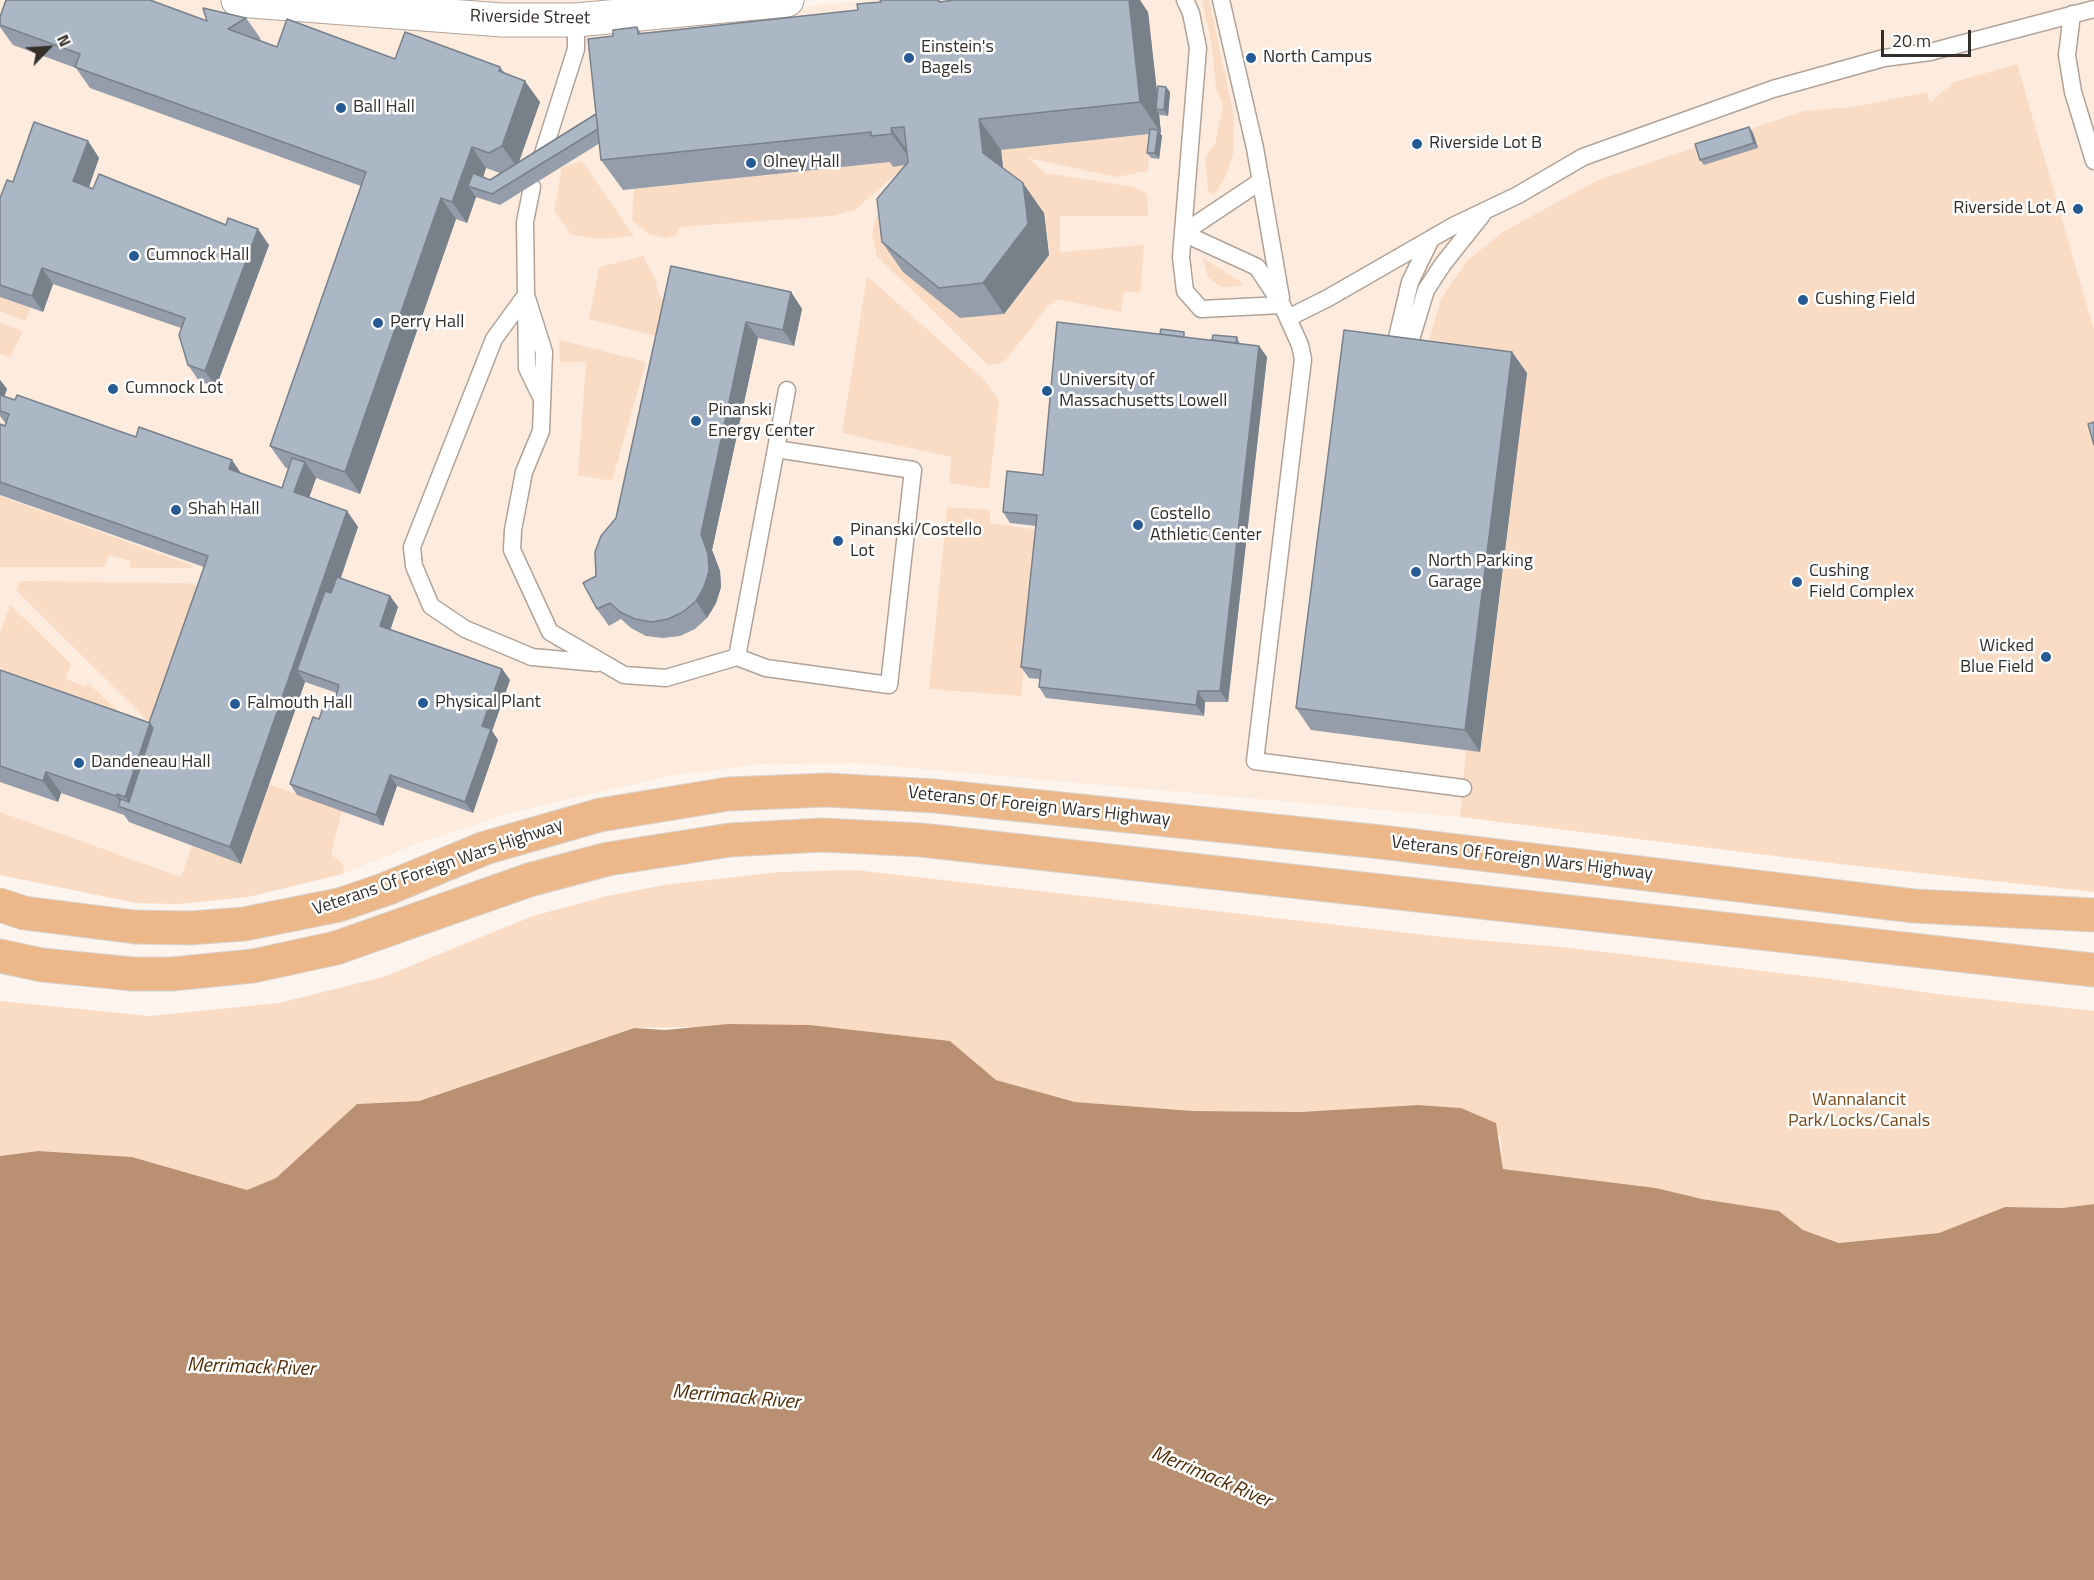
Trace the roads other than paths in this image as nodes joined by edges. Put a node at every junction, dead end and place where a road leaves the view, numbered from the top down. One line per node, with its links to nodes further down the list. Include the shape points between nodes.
1 (238, 0): 7 (main road, Riverside Street, via 502,20)
2 (787, 0): 7 (main road, Riverside Street)
3 (1185, 0): 13 (lane, via 1198,48)
4 (1221, 0): 10 (lane)
5 (2094, 9): 6 (lane)
6 (2072, 14): 8 (lane, via 2067,54 2073,92); 12 (lane, via 1930,52 1884,58 1773,89 1583,157)
7 (576, 20): 9 (lane, via 576,49)
8 (2094, 161)
9 (539, 166)
10 (1261, 181): 13 (lane); 16 (lane)
11 (532, 187): 15 (lane, via 525,222)
12 (1484, 213): 14 (lane); 14 (lane, via 1426,290 1401,357 1410,282)
13 (1183, 233): 16 (lane, via 1257,267); 16 (lane, via 1185,291 1201,309)
14 (1430, 240): 16 (lane, via 1328,298)
15 (526, 296): 20 (lane, via 527,368 540,396 541,431 524,472 512,550 550,633); 20 (lane, via 494,339 412,547 414,567 432,606 465,629 532,657)
16 (1285, 311): 21 (lane, via 1303,359 1255,761)
17 (787, 390): 18 (lane)
18 (776, 449): 19 (lane); 19 (lane, via 913,470 889,685 766,668)
19 (737, 657): 20 (lane, via 666,678 624,675)
20 (604, 664)
21 (1463, 788)
22 (0, 905): 23 (main road, Veterans Of Foreign Wars Highway, via 24,913 135,927 244,924 339,905 386,890 485,848 600,815 728,794 827,790 935,796 1381,842 1914,906)
23 (2094, 915)
24 (0, 956): 25 (main road, via 42,965 133,974 253,966 336,948 529,880 608,859 730,840 822,835 921,840)
25 (2094, 970)

